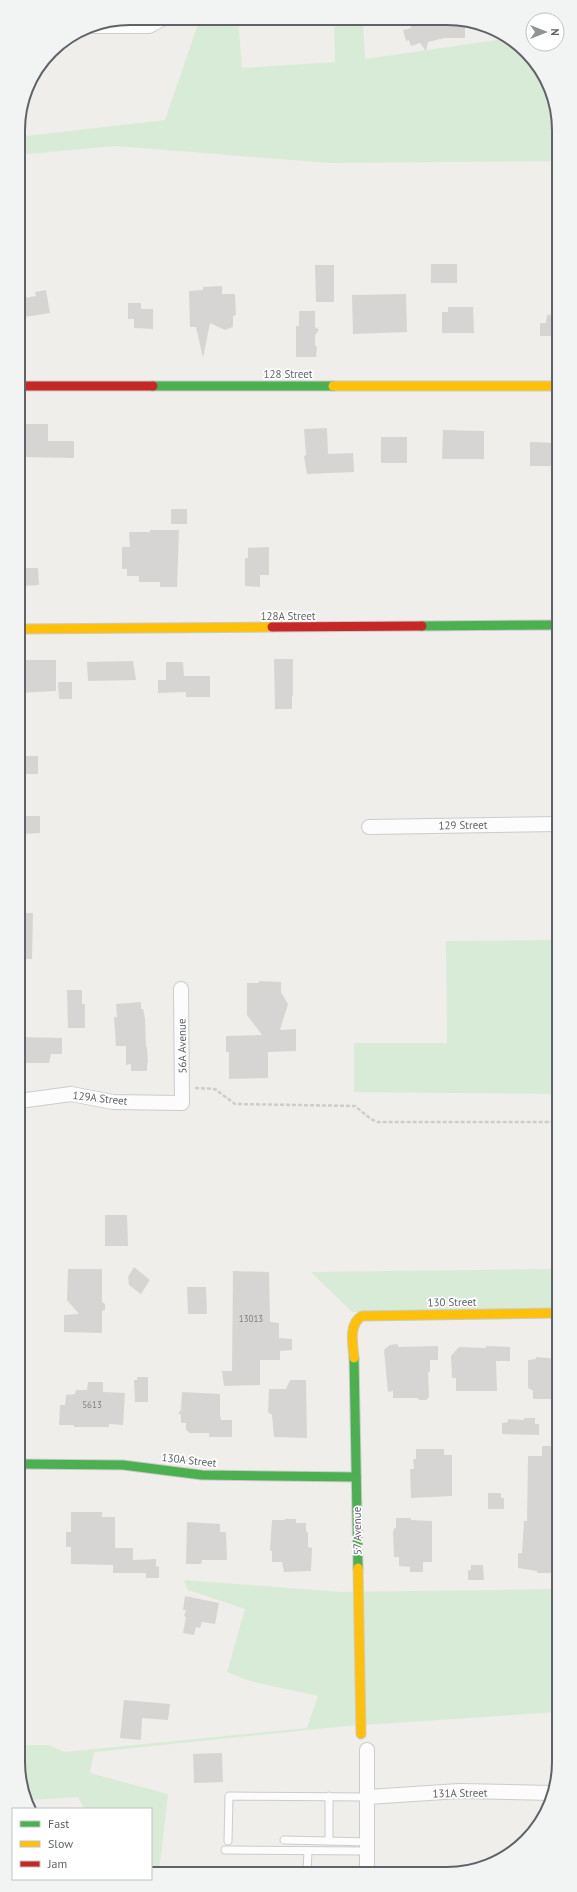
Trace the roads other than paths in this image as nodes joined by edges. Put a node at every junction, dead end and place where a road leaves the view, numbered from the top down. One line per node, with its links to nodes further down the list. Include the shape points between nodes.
1 (152, 25): 2 (street)
2 (117, 26)
3 (25, 386): 4 (street, 128 Street)
4 (552, 386)
5 (552, 625): 6 (street, 128A Street)
6 (25, 629)
7 (552, 824): 8 (street, 129 Street)
8 (369, 827)
9 (181, 989): 11 (street, 56A Avenue)
10 (25, 1100): 11 (street, 129A Street, via 71,1094 113,1102)
11 (182, 1103)
12 (552, 1313): 13 (street, 130 Street, via 362,1316 357,1319)
13 (354, 1328): 15 (street, 57 Avenue)
14 (25, 1464): 15 (street, 130A Street, via 123,1464 202,1475)
15 (356, 1477): 16 (street, 57 Avenue)
16 (361, 1734)
17 (367, 1750): 20 (street)
18 (547, 1793): 20 (street, 131A Street, via 459,1791)
19 (329, 1796): 20 (lane); 22 (lane, via 228,1796); 23 (lane)
20 (368, 1797): 24 (street)
21 (284, 1840): 23 (lane)
22 (228, 1841)
23 (328, 1841): 24 (lane)
24 (367, 1846): 26 (lane); 28 (street)
25 (225, 1850): 26 (lane)
26 (308, 1850): 27 (lane)
27 (307, 1867)
28 (367, 1867)

